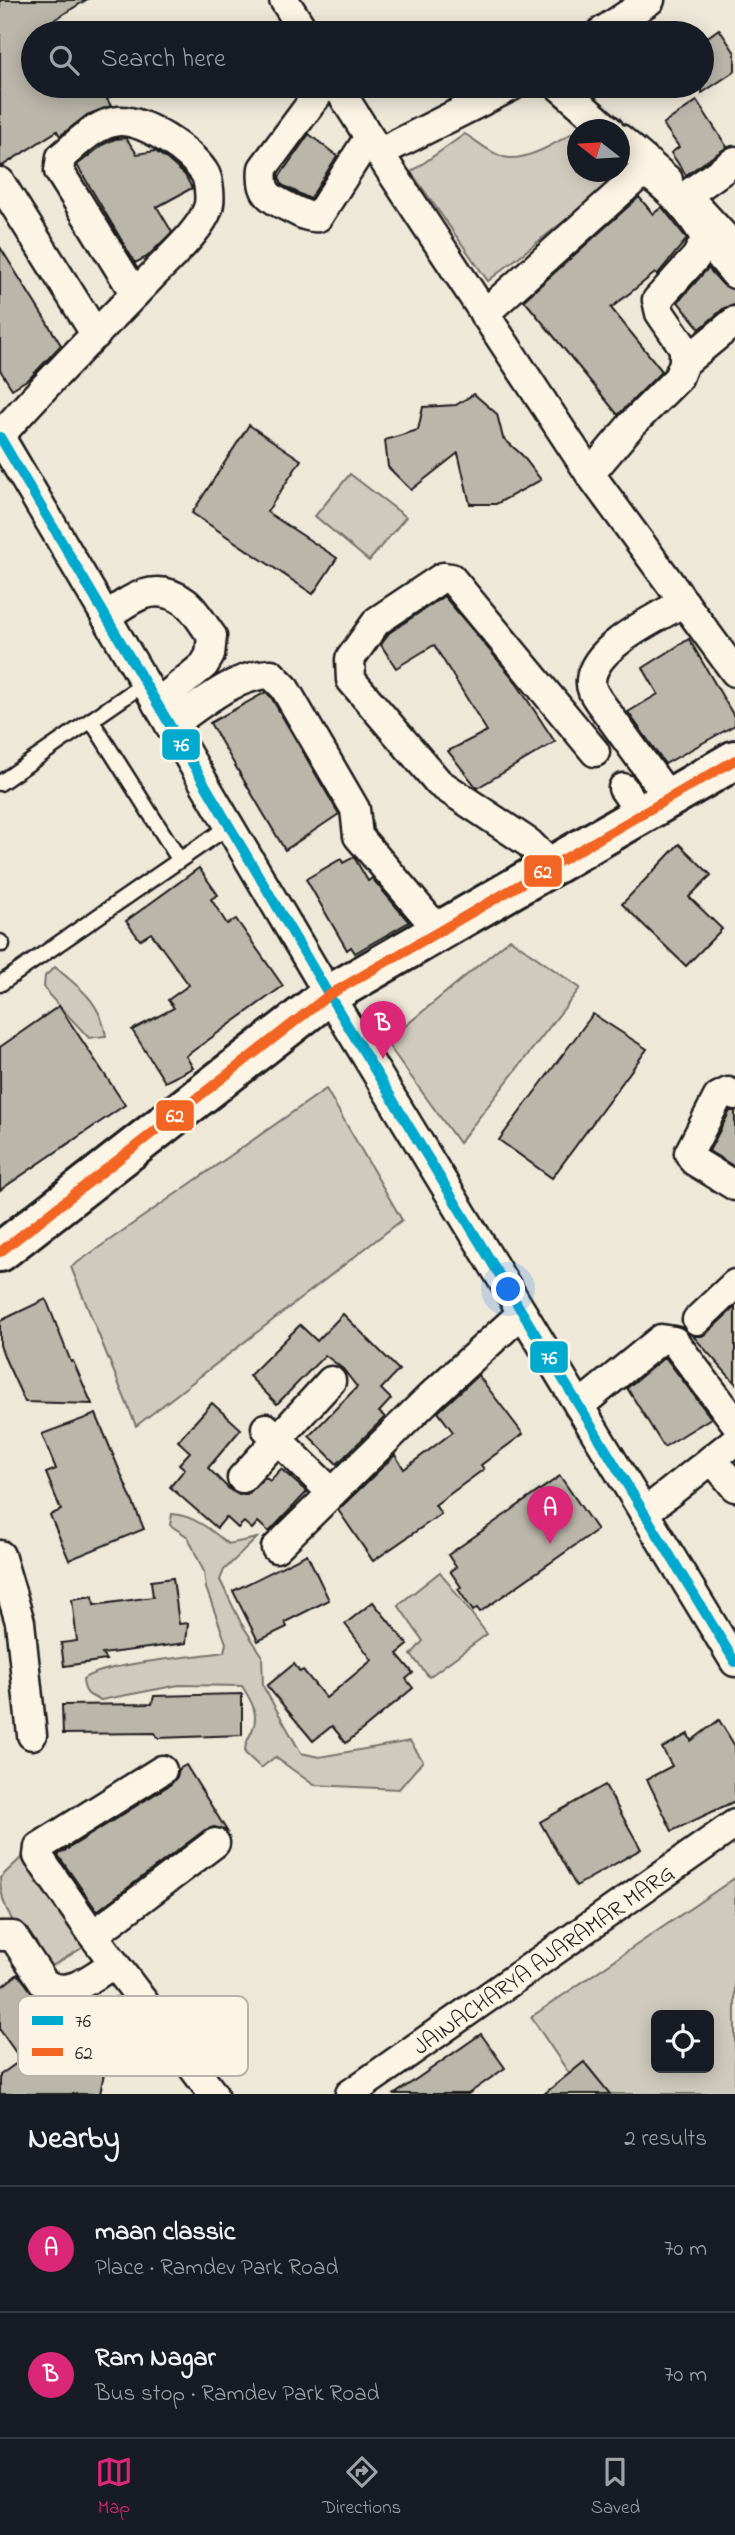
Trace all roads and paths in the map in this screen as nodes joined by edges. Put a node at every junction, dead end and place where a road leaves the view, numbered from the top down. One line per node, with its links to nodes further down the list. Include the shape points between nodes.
1 (284, 0): 3 (street)
2 (650, 0): 4 (street)
3 (297, 21)
4 (618, 21)
5 (315, 98): 10 (street, via 262,168 261,181 270,199 318,217)
6 (345, 98): 10 (street)
7 (484, 98): 10 (street)
8 (573, 98): 9 (street)
9 (596, 119)
10 (374, 145): 19 (street)
11 (630, 147): 14 (street)
12 (735, 161): 14 (street)
13 (0, 182): 21 (street)
14 (687, 195): 16 (street)
15 (706, 239): 17 (street); 19 (street, via 661,183 649,175 638,176); 22 (street, via 657,300 660,313 684,348)
16 (735, 248)
17 (735, 274)
18 (135, 294): 18 (street, via 197,228 209,207 208,188 205,173 159,132 118,121 96,129 61,157 58,171); 21 (street)
19 (484, 314): 24 (street)
20 (735, 321): 22 (street)
21 (96, 335): 23 (street)
22 (684, 363): 24 (street, via 678,378)
23 (0, 436): 26 (street)
24 (590, 474): 25 (street)
25 (684, 602): 27 (street); 33 (street, via 619,641 595,666 591,679 591,688)
26 (106, 617): 28 (street); 28 (street, via 142,593 168,594 186,602 212,636 204,665)
27 (735, 672)
28 (157, 704): 29 (lane); 34 (street); 37 (street, via 271,674 284,687 355,809 358,836)
29 (91, 720): 32 (lane); 35 (lane)
30 (595, 752): 36 (street, via 451,578 443,578 377,621 350,659 351,680 439,783 529,843)
31 (735, 760): 33 (street)
32 (0, 783)
33 (645, 800): 36 (street)
34 (229, 826): 35 (lane); 39 (street)
35 (179, 859): 38 (lane)
36 (552, 866): 37 (street)
37 (439, 931): 39 (street)
38 (0, 984)
39 (329, 995): 42 (street); 44 (street)
40 (735, 1096): 41 (street, via 729,1092 718,1097 689,1153 694,1161)
41 (735, 1186)
42 (0, 1252)
43 (735, 1284): 45 (street)
44 (522, 1313): 47 (street); 54 (street)
45 (697, 1320)
46 (331, 1381): 49 (street)
47 (579, 1406): 48 (street, via 661,1339 674,1341); 55 (street)
48 (735, 1422)
49 (272, 1434): 52 (street); 54 (street)
50 (735, 1441): 51 (street)
51 (712, 1459): 53 (street); 55 (street)
52 (242, 1478)
53 (734, 1482)
54 (332, 1493): 56 (street)
55 (644, 1513): 58 (street)
56 (276, 1548)
57 (0, 1555): 60 (street, via 20,1622)
58 (726, 1625): 59 (street)
59 (735, 1662)
60 (32, 1735)
61 (162, 1770): 64 (street, via 39,1847 38,1856)
62 (735, 1824): 70 (street, JAINACHARYA AJARAMAR MARG)
63 (215, 1843): 64 (street)
64 (93, 1935): 66 (street)
65 (0, 1936): 66 (street, via 13,1936 51,1988 75,1988)
66 (114, 1963): 67 (street)
67 (139, 1996)
68 (199, 2076): 69 (street)
69 (213, 2094)
70 (350, 2094)

